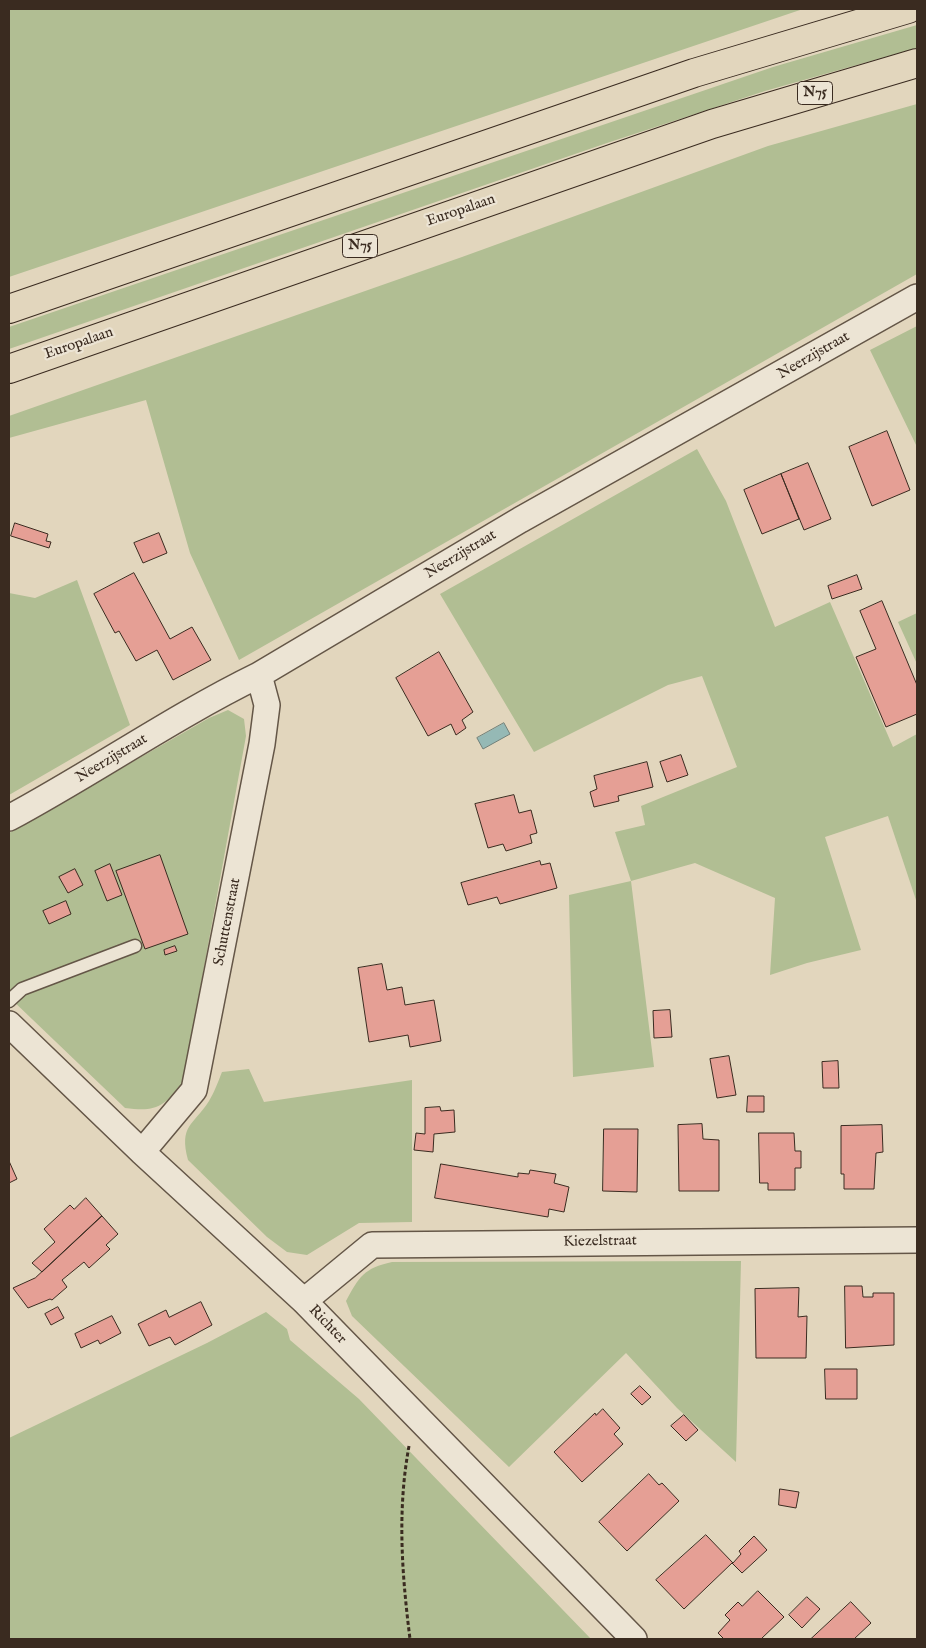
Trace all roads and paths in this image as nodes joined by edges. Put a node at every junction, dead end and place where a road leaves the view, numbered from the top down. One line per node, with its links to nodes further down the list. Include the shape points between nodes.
1 (908, 9): 4 (highway, via 694,73)
2 (917, 63): 5 (highway, Europalaan / N75, via 712,124)
3 (917, 297): 6 (street, Neerzijstraat, via 520,520)
4 (9, 308)
5 (9, 369)
6 (259, 675): 7 (street, Neerzijstraat, via 218,695); 11 (street, Schuttenstraat, via 267,705 262,744 194,1090)
7 (9, 818)
8 (135, 946): 9 (lane, via 22,989)
9 (9, 1001)
10 (9, 1024): 11 (street, Richter)
11 (142, 1152): 13 (street, Richter)
12 (917, 1240): 13 (street, Kiezelstraat, via 372,1245)
13 (304, 1301): 14 (street, Richter)
14 (414, 1416): 15 (path, via 402,1483 402,1575); 16 (street, Richter)
15 (410, 1639)
16 (634, 1639)

